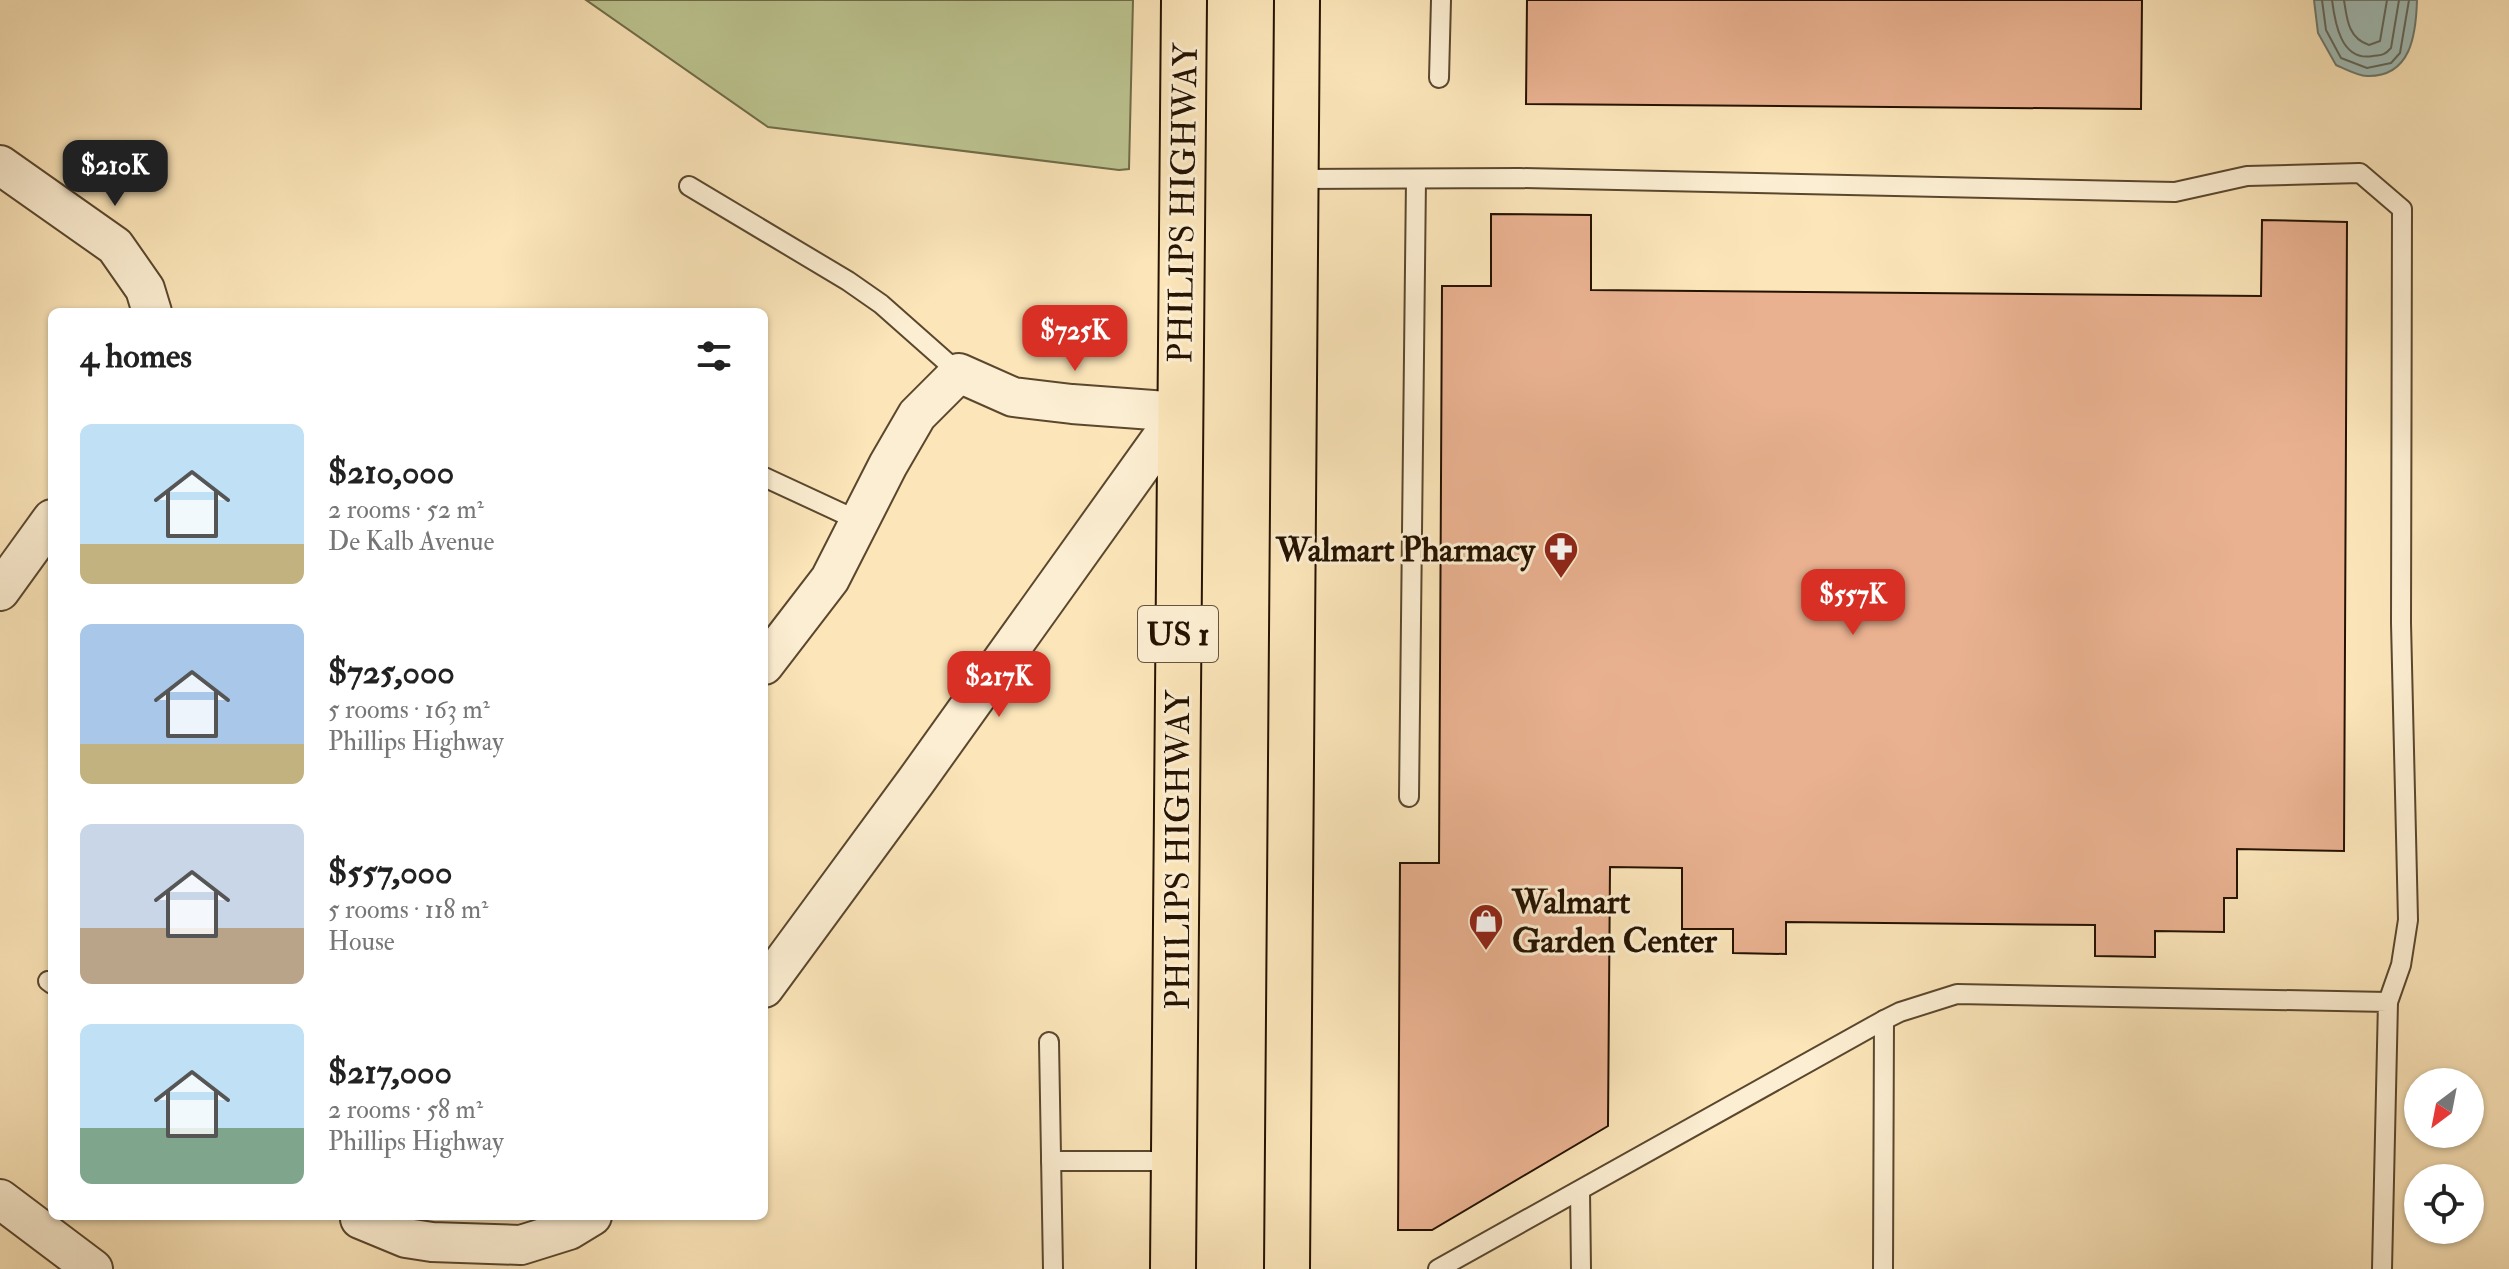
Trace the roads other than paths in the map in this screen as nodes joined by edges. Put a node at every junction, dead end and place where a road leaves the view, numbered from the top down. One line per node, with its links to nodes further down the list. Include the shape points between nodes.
1 (1184, 0): 11 (main road, PHILIPS HIGHWAY / US 1)
2 (1297, 0): 6 (main road)
3 (1441, 0): 4 (lane)
4 (1439, 78)
5 (0, 165): 9 (street, via 115,246 145,289)
6 (1296, 179): 7 (lane); 31 (main road)
7 (1416, 179): 17 (lane); 19 (lane, via 2175,192 2247,176 2360,173 2402,209 2401,623 2408,920)
8 (689, 186): 10 (lane, via 848,281)
9 (151, 308)
10 (959, 373): 11 (street, via 1013,397); 13 (street, via 917,415)
11 (1180, 412): 18 (street); 23 (main road, PHILIPS HIGHWAY / US 1)
12 (768, 479): 13 (lane)
13 (859, 521): 16 (street, via 830,579)
14 (48, 525): 15 (street)
15 (0, 591)
16 (768, 660)
17 (1409, 797)
18 (768, 983)
19 (2388, 1002): 20 (lane, via 1957,994); 35 (lane)
20 (1884, 1020): 24 (lane); 34 (lane)
21 (1049, 1042): 22 (lane)
22 (1051, 1161): 23 (lane); 29 (lane)
23 (1174, 1161): 30 (main road, PHILIPS HIGHWAY / US 1)
24 (1580, 1191): 32 (lane); 33 (lane)
25 (0, 1199): 28 (street)
26 (366, 1220): 27 (street, via 406,1238 521,1245)
27 (585, 1220)
28 (93, 1269)
29 (1053, 1269)
30 (1173, 1269)
31 (1287, 1269)
32 (1438, 1269)
33 (1581, 1269)
34 (1883, 1269)
35 (2382, 1269)

